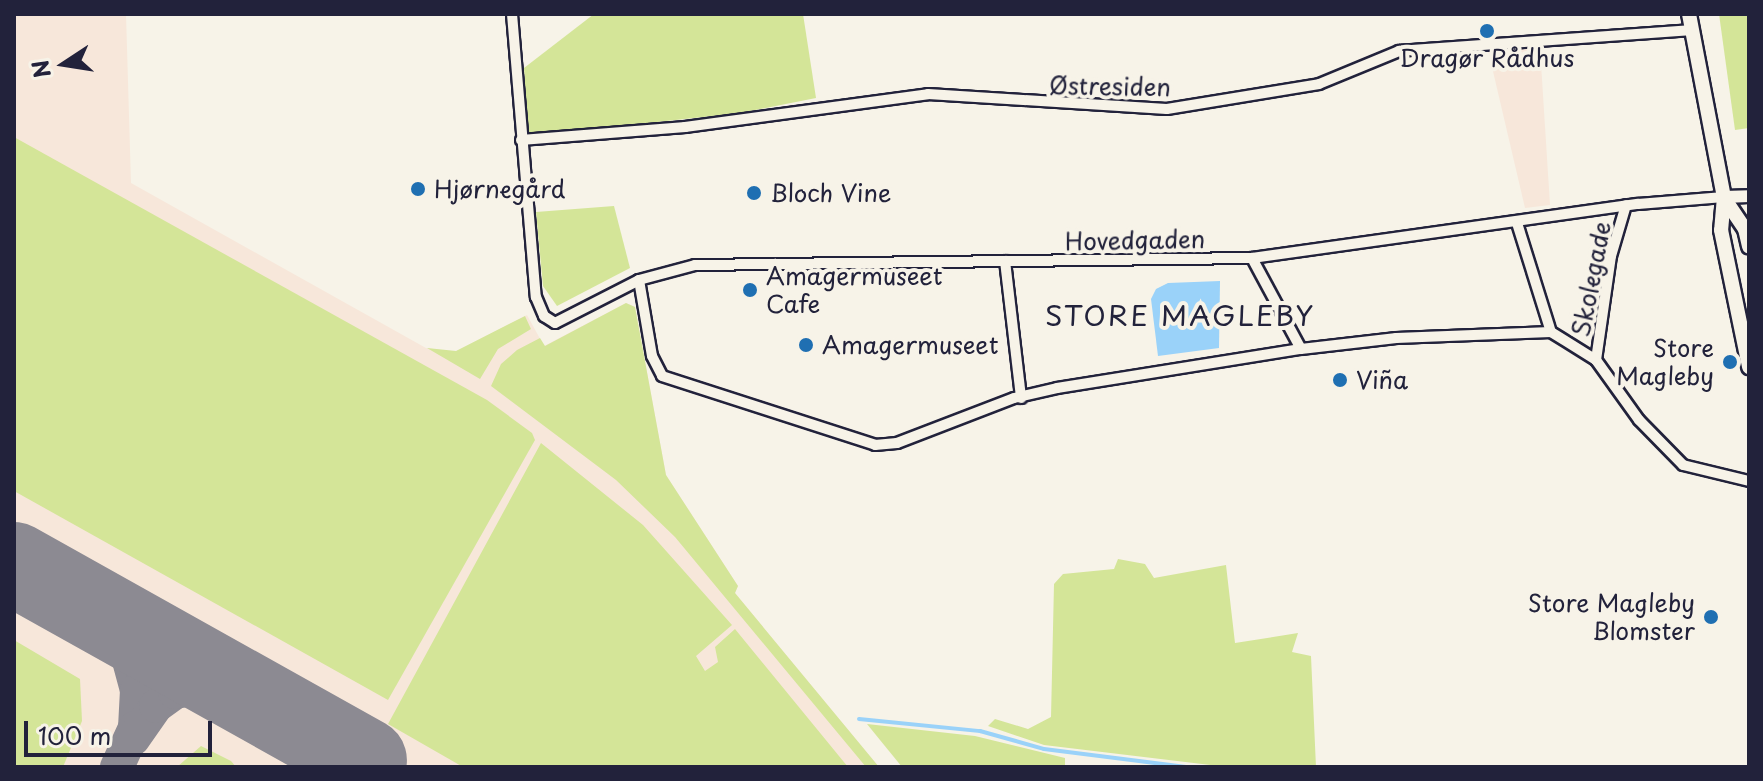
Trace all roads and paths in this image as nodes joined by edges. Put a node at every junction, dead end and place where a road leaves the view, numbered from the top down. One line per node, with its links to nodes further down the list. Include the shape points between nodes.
1 (512, 14): 4 (street)
2 (1689, 14): 3 (main road)
3 (1691, 30): 4 (street, Østresiden, via 1399,51 1319,84 1167,109 928,94 685,127); 6 (main road)
4 (521, 140): 12 (street, Hovedgaden, via 536,297 544,316 555,323)
5 (1749, 196): 6 (street)
6 (1724, 197): 7 (street, Hovedgaden); 9 (main road, via 1745,229); 16 (main road, via 1721,230)
7 (1626, 205): 8 (street, Hovedgaden); 15 (street, Skolegade, via 1611,256)
8 (1517, 223): 10 (street, Hovedgaden); 13 (street)
9 (1749, 247)
10 (1252, 258): 11 (street, Hovedgaden); 14 (street)
11 (1005, 261): 12 (street, Hovedgaden, via 695,265); 17 (street)
12 (639, 280): 17 (street, via 652,356 662,376 850,438 875,445 897,443)
13 (1551, 332): 14 (street, via 1396,338); 15 (street)
14 (1301, 349): 17 (street)
15 (1596, 360): 18 (street, via 1639,420 1683,465)
16 (1749, 367)
17 (1021, 398)
18 (1749, 481)

